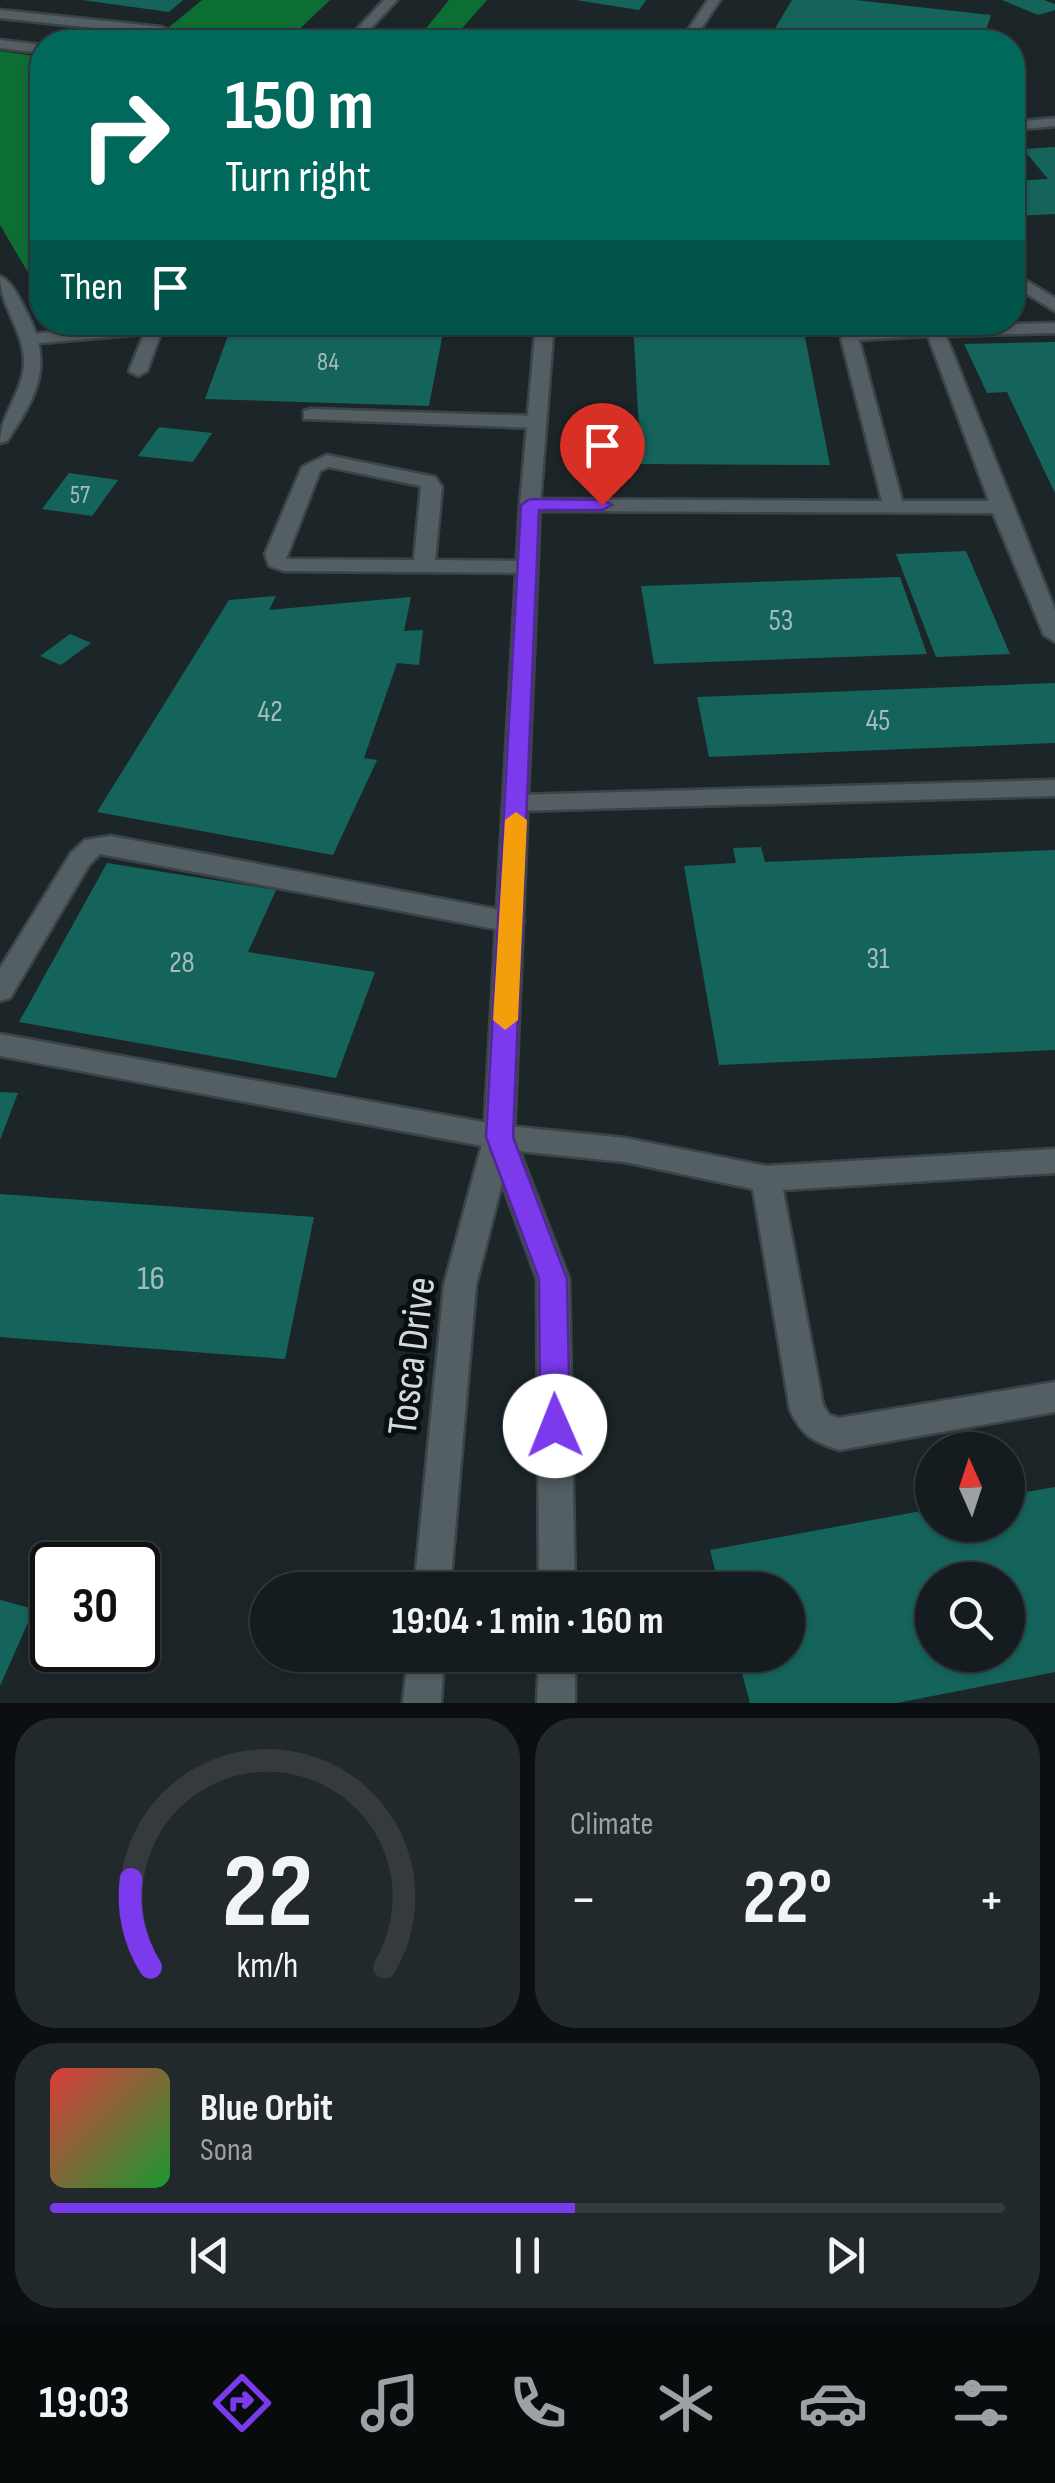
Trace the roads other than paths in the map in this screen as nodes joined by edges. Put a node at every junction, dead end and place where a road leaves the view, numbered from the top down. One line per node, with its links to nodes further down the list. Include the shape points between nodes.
1 (391, 0): 5 (street)
2 (714, 0): 6 (street)
3 (0, 14): 4 (street)
4 (152, 30)
5 (362, 30)
6 (694, 30)
7 (0, 44): 8 (street)
8 (30, 47)
9 (1055, 122): 10 (street)
10 (1025, 125)
11 (0, 281): 21 (street)
12 (1025, 286): 13 (street)
13 (1055, 306)
14 (1055, 328): 15 (street)
15 (1025, 329)
16 (62, 335): 21 (street)
17 (152, 335): 22 (street)
18 (544, 335): 24 (street, Tosca Drive)
19 (854, 335): 27 (street)
20 (938, 335): 28 (street)
21 (30, 338): 25 (street, via 32,386)
22 (138, 371)
23 (311, 415): 24 (street)
24 (537, 422): 26 (street, Tosca Drive)
25 (0, 437)
26 (530, 505): 27 (street); 30 (street, Tosca Drive)
27 (894, 507): 28 (street)
28 (1002, 507): 31 (street)
29 (424, 566): 29 (street, via 284,565 275,554 312,467 327,462 428,480); 30 (street)
30 (527, 566): 33 (street, Tosca Drive)
31 (1055, 636)
32 (1055, 788): 33 (street)
33 (517, 802): 34 (street, Tosca Drive)
34 (510, 922): 35 (street, via 94,846); 37 (street, Tosca Drive)
35 (0, 991)
36 (0, 1045): 37 (street)
37 (499, 1137): 39 (street, via 625,1150); 41 (street, Tosca Drive, via 460,1285); 42 (street, Tosca Drive, via 553,1279)
38 (1055, 1161): 39 (street)
39 (766, 1179): 40 (street, via 807,1410 818,1427 839,1434)
40 (1055, 1397)
41 (434, 1572)
42 (557, 1572)
43 (425, 1672): 45 (street)
44 (557, 1672): 46 (street)
45 (422, 1703)
46 (556, 1703)

